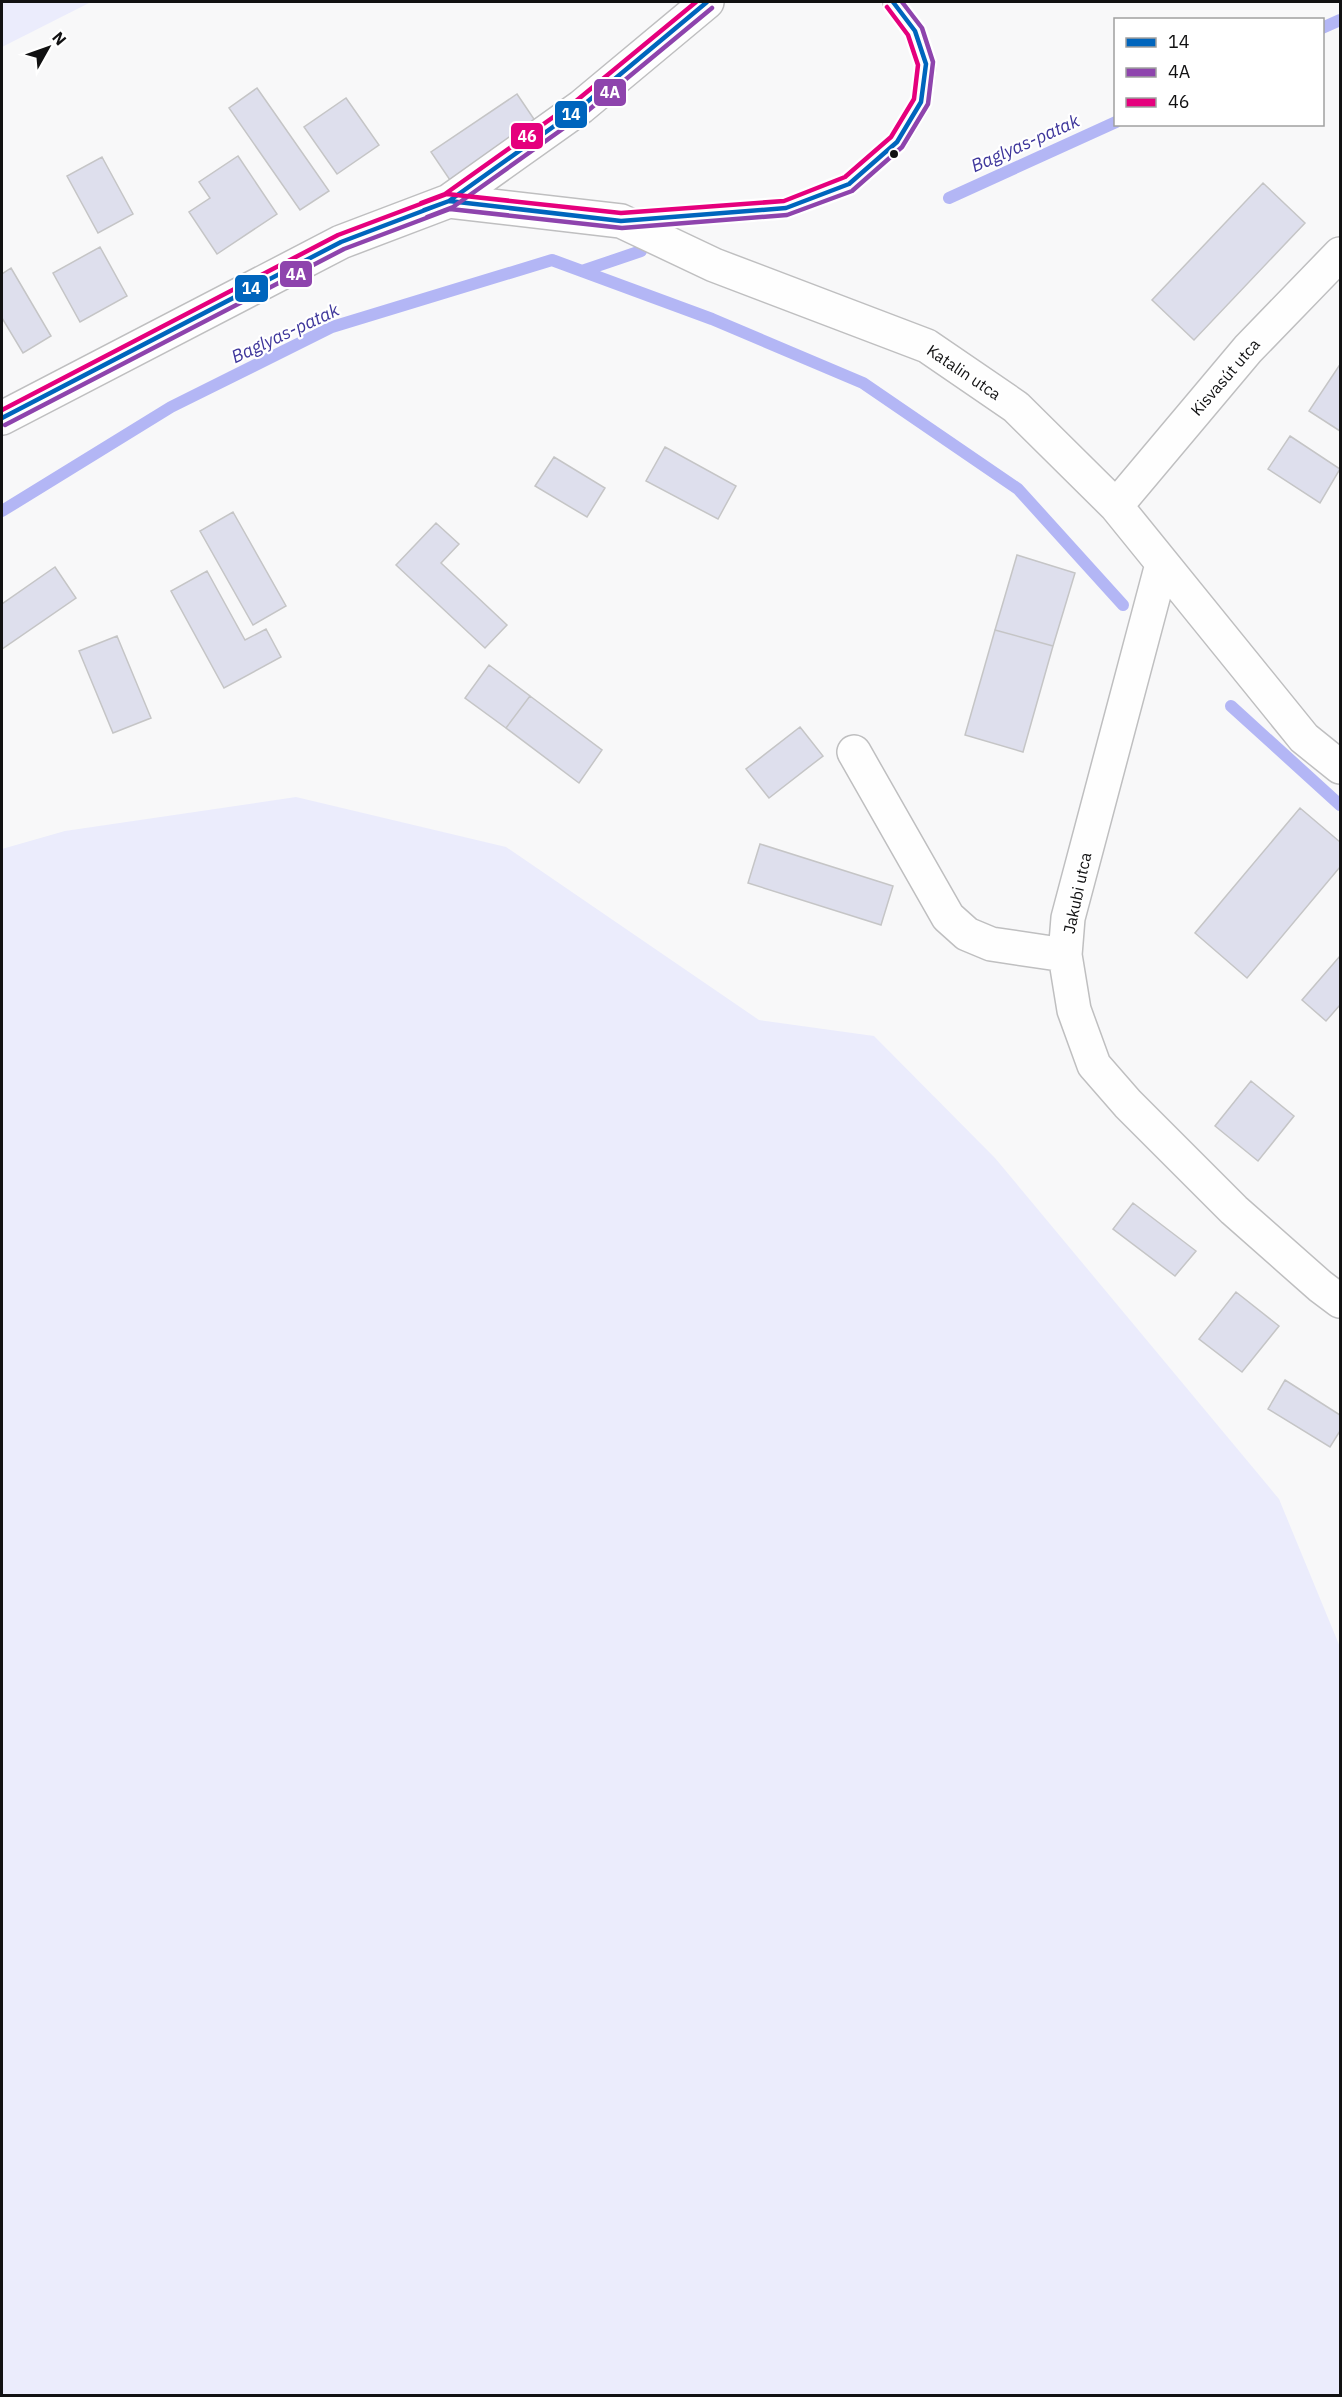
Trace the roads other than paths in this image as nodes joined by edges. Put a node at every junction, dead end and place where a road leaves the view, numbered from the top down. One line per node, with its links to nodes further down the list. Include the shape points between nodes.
1 (707, 2): 3 (street, via 581,107)
2 (893, 2): 4 (lane, via 915,31 926,64 921,102 897,142 849,184 786,208)
3 (448, 201): 4 (street, Katalin utca); 6 (street, via 341,242)
4 (621, 221): 7 (street, Katalin utca, via 714,265 927,346 1016,407)
5 (1341, 254): 7 (street, Kisvasút utca, via 1248,349)
6 (2, 418)
7 (1116, 506): 8 (street, Katalin utca)
8 (1162, 564): 10 (street, Katalin utca, via 1304,738); 11 (street, Jakubi utca, via 1068,918)
9 (854, 752): 11 (street, via 948,917 967,934 991,944)
10 (1341, 767)
11 (1065, 955): 12 (street, Jakubi utca, via 1074,1010 1094,1065 1234,1210)
12 (1341, 1301)

